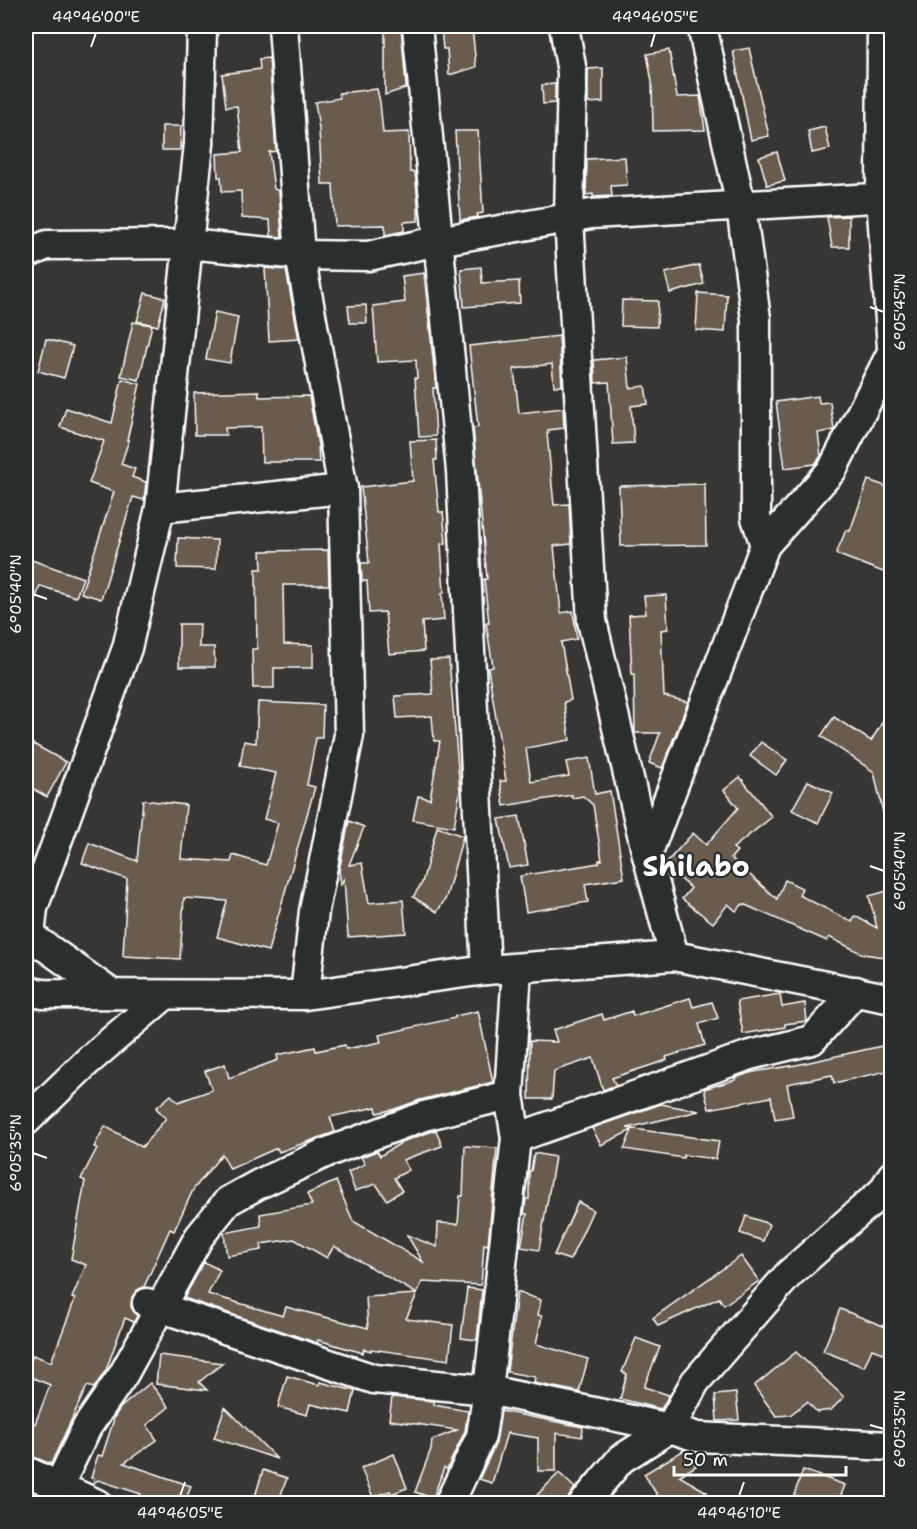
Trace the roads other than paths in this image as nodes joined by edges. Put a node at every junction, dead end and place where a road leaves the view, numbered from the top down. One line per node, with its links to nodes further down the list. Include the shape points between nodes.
1 (204, 26): 11 (street, via 199,144)
2 (283, 26): 13 (street)
3 (417, 26): 10 (street)
4 (564, 26): 9 (street, via 572,72)
5 (702, 26): 8 (street)
6 (882, 26): 7 (street)
7 (886, 197): 8 (street); 14 (street)
8 (741, 206): 9 (street); 18 (street, via 756,319 756,518)
9 (569, 218): 10 (street); 19 (street, via 592,621)
10 (438, 241): 13 (street, via 368,256); 23 (street, via 461,471)
11 (188, 244): 12 (street, via 47,245); 13 (street); 17 (street)
12 (26, 254)
13 (300, 255): 16 (street)
14 (891, 347)
15 (891, 352): 18 (street, via 832,470)
16 (343, 489): 17 (street); 28 (street, via 349,735 314,911)
17 (160, 508): 20 (street, via 127,648 33,908)
18 (765, 545): 19 (street)
19 (647, 855): 21 (street)
20 (28, 934): 26 (street)
21 (674, 956): 22 (street); 25 (street)
22 (518, 969): 23 (street); 30 (street)
23 (486, 970): 28 (street)
24 (26, 991): 26 (street)
25 (856, 992): 29 (street); 32 (street, via 812,1040 750,1054)
26 (112, 994): 27 (street)
27 (165, 994): 28 (street); 31 (street)
28 (305, 995)
29 (891, 999)
30 (509, 1095): 32 (street); 34 (street, via 424,1116 325,1153 228,1201)
31 (26, 1121)
32 (516, 1138): 35 (street)
33 (889, 1186): 36 (street, via 789,1274 696,1382)
34 (155, 1305): 35 (street, via 374,1379); 39 (street, via 123,1376 87,1427)
35 (488, 1390): 36 (street); 41 (street, via 481,1436)
36 (670, 1428): 37 (street, via 697,1437); 42 (street, via 621,1459)
37 (891, 1446)
38 (26, 1471): 39 (street)
39 (55, 1495): 40 (street)
40 (97, 1503)
41 (449, 1503)
42 (583, 1503)

